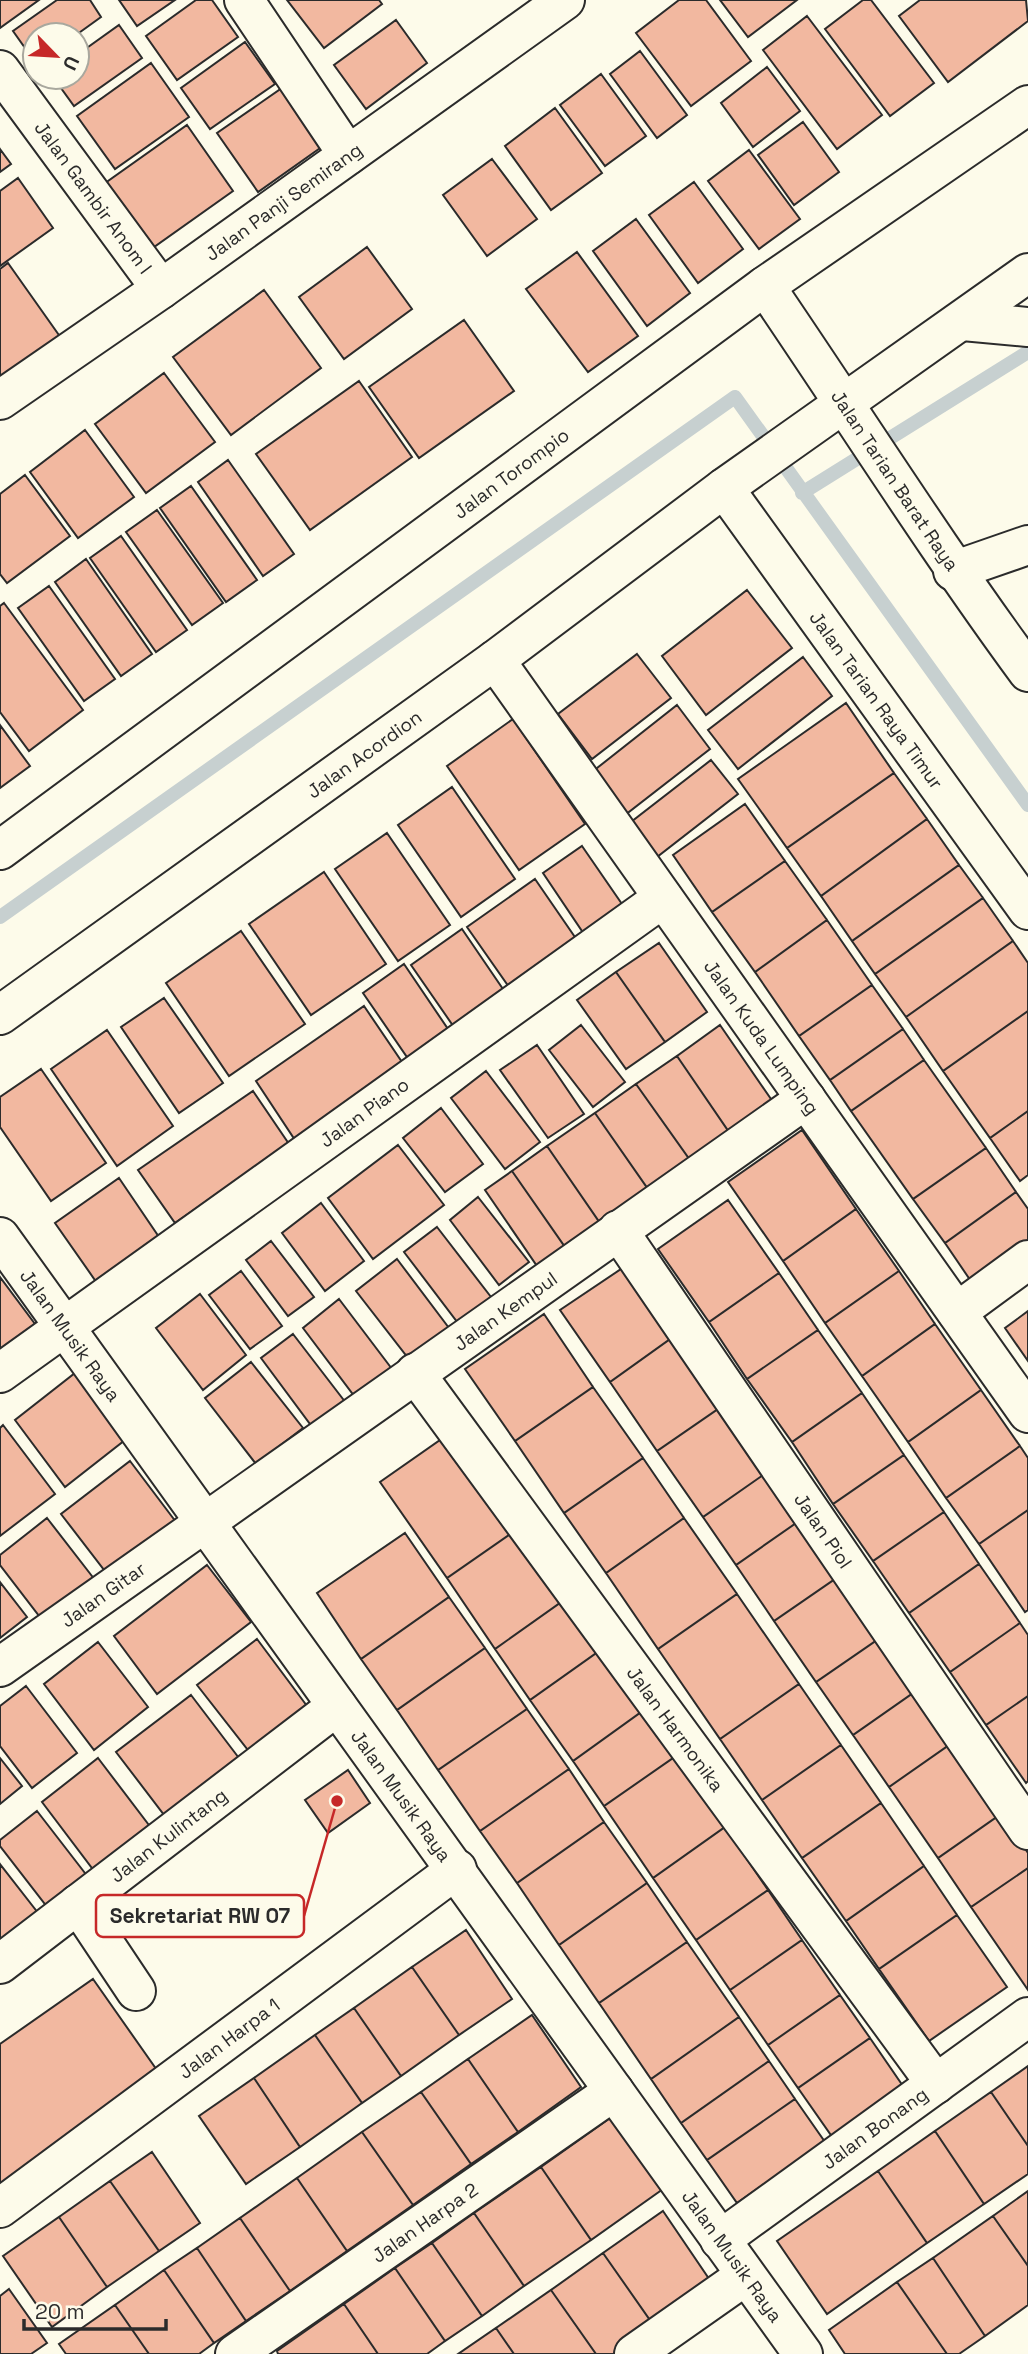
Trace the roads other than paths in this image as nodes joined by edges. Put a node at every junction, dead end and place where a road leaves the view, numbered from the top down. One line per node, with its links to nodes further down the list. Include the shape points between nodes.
1 (244, 0): 5 (street)
2 (558, 2): 5 (street, Jalan Panji Semirang)
3 (0, 70): 8 (street, Jalan Gambir Anom I)
4 (1028, 105): 7 (street, Jalan Torompio)
5 (348, 155): 8 (street, Jalan Panji Semirang)
6 (1028, 273): 9 (street)
7 (765, 286): 12 (street, Jalan Tarian Barat Raya); 18 (street, Jalan Torompio)
8 (161, 289): 11 (street, Jalan Panji Semirang)
9 (963, 321): 10 (street); 12 (street)
10 (1028, 327)
11 (0, 400)
12 (833, 410): 13 (street); 15 (street, Jalan Tarian Barat Raya, via 875,450)
13 (736, 481): 16 (street, Jalan Acordion); 20 (street, Jalan Tarian Raya Timur)
14 (1028, 545): 15 (street)
15 (953, 570): 17 (street, Jalan Tarian Barat Raya)
16 (495, 660): 19 (street, Jalan Kuda Lumping); 21 (street, Jalan Acordion)
17 (1028, 672)
18 (0, 850)
19 (663, 898): 22 (street, Jalan Kuda Lumping); 27 (street, Jalan Piano)
20 (1028, 910)
21 (0, 1015)
22 (806, 1099): 23 (street, Jalan Kempul); 26 (street, Jalan Kuda Lumping)
23 (618, 1230): 29 (street, Jalan Kempul); 34 (street, Jalan Piol)
24 (0, 1237): 27 (street, Jalan Musik Raya)
25 (1028, 1260): 26 (street)
26 (957, 1312): 30 (street, Jalan Kuda Lumping)
27 (64, 1326): 28 (street, Jalan Piano); 31 (street, Jalan Musik Raya)
28 (0, 1373)
29 (415, 1373): 31 (street, Jalan Kempul); 40 (street, Jalan Harmonika)
30 (1028, 1413)
31 (204, 1521): 32 (street, Jalan Gitar); 33 (street, Jalan Musik Raya)
32 (0, 1667)
33 (337, 1706): 35 (street, Jalan Musik Raya); 36 (street, Jalan Kulintang)
34 (1028, 1830)
35 (457, 1869): 41 (street, Jalan Musik Raya); 42 (street, Jalan Harpa 1)
36 (78, 1904): 37 (street, Jalan Kulintang); 38 (street)
37 (0, 1964)
38 (136, 1991)
39 (1028, 2017): 40 (street, Jalan Bonang)
40 (936, 2084): 43 (street, Jalan Bonang)
41 (614, 2091): 43 (street, Jalan Musik Raya); 45 (street, Jalan Harpa 2)
42 (0, 2208)
43 (720, 2240): 44 (street, Jalan Musik Raya)
44 (745, 2276): 46 (street); 47 (street, Jalan Musik Raya)
45 (235, 2354)
46 (634, 2354)
47 (803, 2354)

